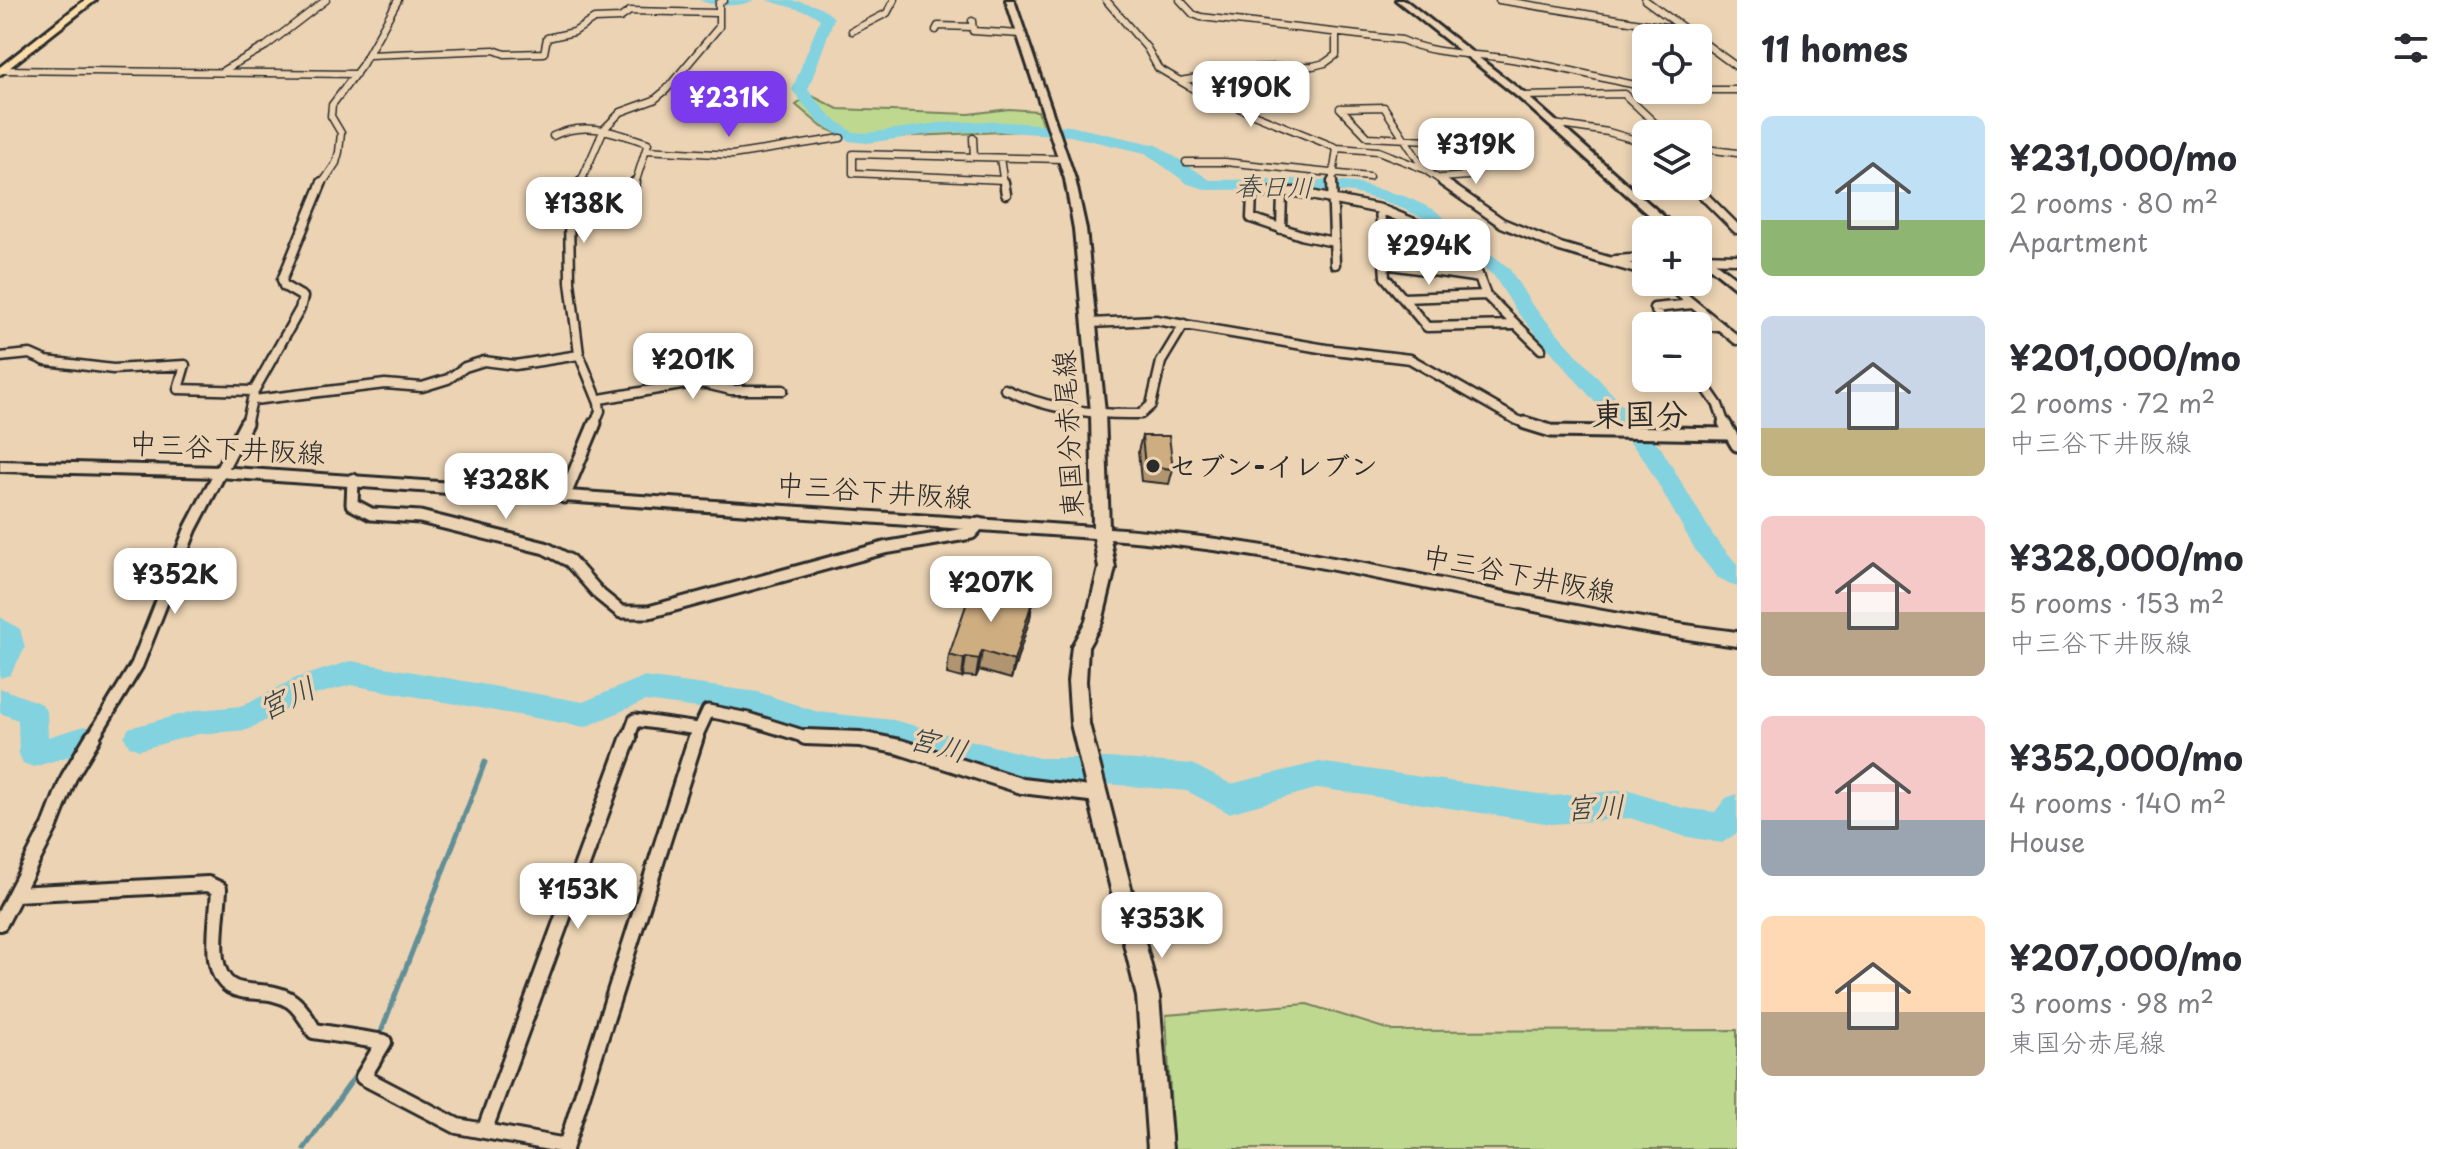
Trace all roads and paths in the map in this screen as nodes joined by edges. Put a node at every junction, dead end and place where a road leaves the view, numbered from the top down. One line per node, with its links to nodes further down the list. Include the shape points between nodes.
1 (91, 0): 23 (main road)
2 (326, 0): 24 (street, via 266,46)
3 (398, 0): 20 (street)
4 (894, 0): 16 (street, via 887,13)
5 (1010, 0): 17 (street, 東国分赤尾線)
6 (1106, 0): 26 (street, via 1158,68)
7 (1180, 0): 18 (street, via 1201,17)
8 (1400, 0): 21 (street)
9 (1499, 0): 14 (street)
10 (1645, 0): 15 (street)
11 (722, 2): 12 (street)
12 (717, 13): 20 (street, via 637,11 594,19 574,32 547,38 544,53); 33 (street, via 719,27 666,90 621,112)
13 (939, 17): 17 (street, via 937,28 972,24 973,31)
14 (1648, 24)
15 (1681, 24)
16 (852, 31)
17 (1021, 34): 45 (street, 東国分赤尾線)
18 (1336, 35): 21 (street, via 1402,40 1426,51); 26 (street, via 1336,55 1325,63)
19 (1712, 46): 22 (street)
20 (369, 55): 25 (street)
21 (1471, 55): 27 (street, via 1578,70); 30 (street)
22 (1736, 64)
23 (1, 71): 24 (street)
24 (222, 71): 25 (street)
25 (356, 74): 91 (street, via 332,105 331,116 341,133 336,163 323,181 283,275 284,286 303,297 300,309 270,357)
26 (1179, 81): 39 (street)
27 (1632, 84)
28 (1712, 90): 29 (street)
29 (1737, 90)
30 (1522, 96): 31 (street, via 1624,94); 32 (street)
31 (1651, 120)
32 (1554, 124): 38 (street); 58 (street)
33 (604, 129): 34 (street); 40 (street, via 648,143); 52 (street)
34 (553, 136)
35 (841, 138): 40 (street, via 751,153)
36 (973, 138): 43 (street)
37 (1406, 138): 37 (street, via 1368,137 1340,108 1384,107); 47 (street); 50 (street, via 1429,140 1468,176)
38 (1632, 139)
39 (1337, 148): 47 (street, via 1378,151); 48 (street)
40 (646, 150): 52 (street, via 633,188)
41 (1712, 150): 42 (street)
42 (1737, 153)
43 (974, 157): 44 (street); 51 (street, via 858,152 853,154 853,173)
44 (1000, 158): 45 (street); 51 (street)
45 (1063, 159): 79 (street, 東国分赤尾線, via 1080,229)
46 (1186, 162): 48 (street)
47 (1424, 169): 50 (street)
48 (1332, 176): 49 (street); 55 (street)
49 (1369, 177)
50 (1441, 178): 67 (street, via 1502,223)
51 (1003, 180): 54 (street)
52 (578, 192): 86 (street, via 567,222)
53 (1282, 193): 55 (street); 59 (street); 59 (street, via 1252,193 1251,218)
54 (1006, 194)
55 (1332, 199): 57 (street); 62 (street)
56 (1708, 200): 60 (street)
57 (1380, 209): 61 (street); 63 (street, via 1426,228)
58 (1657, 216)
59 (1281, 229): 62 (street)
60 (1737, 229)
61 (1382, 241): 63 (street); 69 (street)
62 (1334, 242): 68 (street)
63 (1459, 252): 72 (street, via 1473,262)
64 (1712, 257): 66 (street)
65 (1632, 259): 67 (street)
66 (1737, 259)
67 (1610, 261): 71 (street)
68 (1335, 264)
69 (1384, 264): 72 (street); 76 (street, via 1385,277)
70 (1712, 265): 73 (street)
71 (1632, 268)
72 (1480, 278): 74 (street)
73 (1737, 285)
74 (1486, 295): 76 (street); 81 (street)
75 (1683, 296): 77 (street)
76 (1403, 298): 81 (street, via 1427,327)
77 (1692, 304): 78 (street, via 1654,308); 83 (street)
78 (1657, 312)
79 (1090, 323): 80 (street); 93 (street, 東国分赤尾線)
80 (1184, 324): 93 (street, via 1161,362 1147,410 1129,415); 94 (street, via 1410,359 1517,420 1551,431)
81 (1514, 325): 85 (street)
82 (1712, 326): 83 (street)
83 (1719, 326): 84 (street)
84 (1737, 340)
85 (1541, 349)
86 (579, 355): 91 (street, via 515,365 484,361 422,387 385,384); 92 (street)
87 (0, 357): 91 (street, via 30,354 46,361 113,369 185,365 178,389)
88 (1005, 389): 93 (street, via 1025,399)
89 (783, 390): 92 (street, via 687,384)
90 (1709, 392): 94 (street)
91 (254, 396): 97 (street, via 242,435)
92 (600, 399): 99 (street, via 600,411)
93 (1098, 412): 101 (street, 東国分赤尾線)
94 (1728, 434): 95 (street)
95 (1737, 445)
96 (0, 466): 97 (street, 中三谷下井阪線)
97 (219, 472): 98 (street, 中三谷下井阪線); 105 (street, via 180,553 137,665 69,777)
98 (353, 480): 99 (street, 中三谷下井阪線); 100 (street, via 352,504 371,514 420,517 545,548 570,561 621,612 649,612 884,548 971,533)
99 (564, 497): 100 (street, 中三谷下井阪線)
100 (979, 524): 101 (street, 中三谷下井阪線)
101 (1101, 531): 102 (street, 中三谷下井阪線, via 1245,548); 104 (street, 東国分赤尾線, via 1107,568 1094,622 1080,646 1077,681 1080,724)
102 (1737, 639)
103 (698, 729): 104 (street, via 708,711 806,737 900,747 1022,786); 107 (street, via 635,720); 108 (street)
104 (1097, 789): 109 (street, 東国分赤尾線, via 1148,997)
105 (15, 894): 106 (street); 107 (street, via 208,884 219,889 216,958 224,982 239,992 292,1001 314,1031 384,1042 363,1077 457,1126)
106 (0, 923)
107 (485, 1129): 108 (street)
108 (566, 1148)
109 (1160, 1149)

